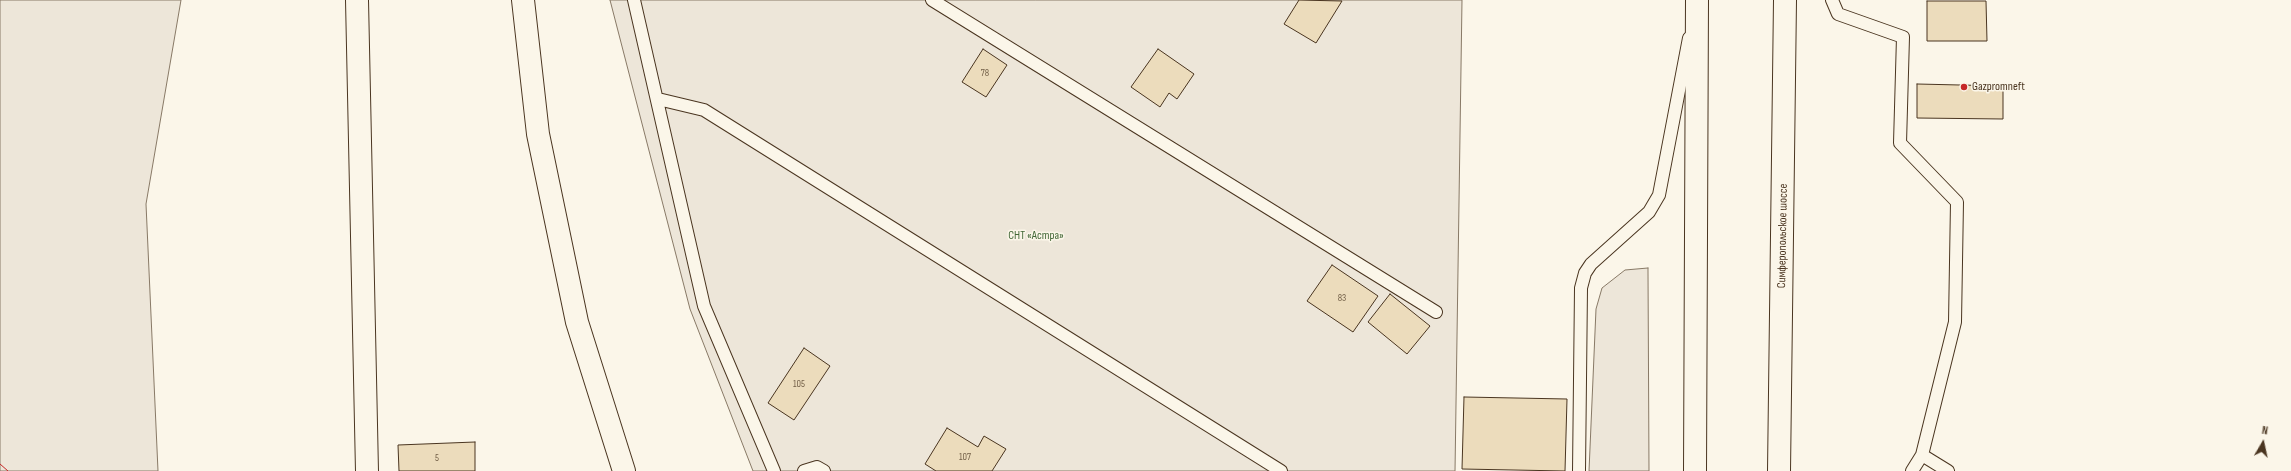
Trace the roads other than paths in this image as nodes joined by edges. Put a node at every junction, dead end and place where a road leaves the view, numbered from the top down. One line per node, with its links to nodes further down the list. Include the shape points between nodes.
1 (357, 0): 11 (main road)
2 (523, 0): 12 (main road, via 538,134 576,314)
3 (634, 0): 8 (lane)
4 (932, 0): 9 (lane)
5 (1697, 0): 17 (lane, via 1659,195 1649,212 1591,264 1581,288); 18 (main road)
6 (1785, 0): 19 (main road, Симферопольское шоссе)
7 (1832, 0): 10 (lane, via 1838,14 1903,37 1900,143 1957,202 1954,322)
8 (658, 99): 13 (lane, via 704,306); 16 (lane, via 704,110)
9 (1436, 312)
10 (1922, 455): 20 (lane); 21 (lane)
11 (367, 471)
12 (624, 471)
13 (774, 471)
14 (804, 471): 15 (lane, via 817,467)
15 (824, 471)
16 (1281, 471)
17 (1579, 471)
18 (1695, 471)
19 (1779, 471)
20 (1912, 471)
21 (1948, 471)

